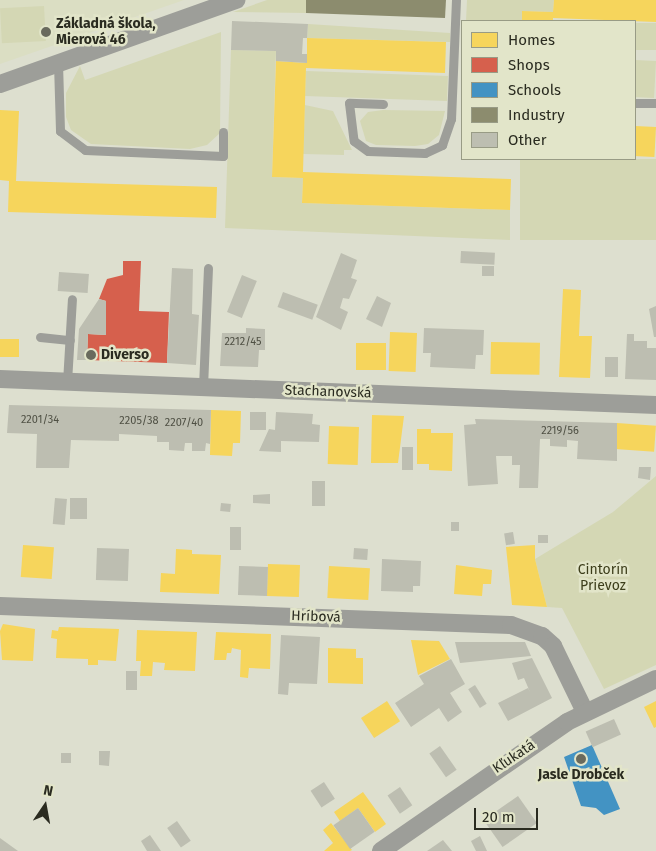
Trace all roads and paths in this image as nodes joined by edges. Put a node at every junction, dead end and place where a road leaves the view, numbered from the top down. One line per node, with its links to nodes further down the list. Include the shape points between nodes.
1 (236, 0): 3 (street)
2 (456, 0): 7 (lane, via 451,119 442,145 425,153 368,151 354,141 349,103)
3 (58, 63): 4 (street); 8 (lane, via 60,131 85,150 223,156)
4 (0, 84)
5 (636, 103): 6 (lane)
6 (656, 103)
7 (383, 104)
8 (223, 132)
9 (208, 268): 15 (lane)
10 (72, 299): 12 (lane)
11 (40, 338): 12 (lane)
12 (70, 340): 14 (lane)
13 (0, 379): 14 (street, Stachanovská)
14 (67, 382): 15 (street, Stachanovská)
15 (203, 387): 16 (street, Stachanovská)
16 (656, 405)
17 (0, 606): 19 (street, Hríbová, via 511,625 542,636 553,646)
18 (656, 679): 19 (street, Kľukatá)
19 (585, 712): 20 (street, Kľukatá, via 454,798)
20 (381, 851)

